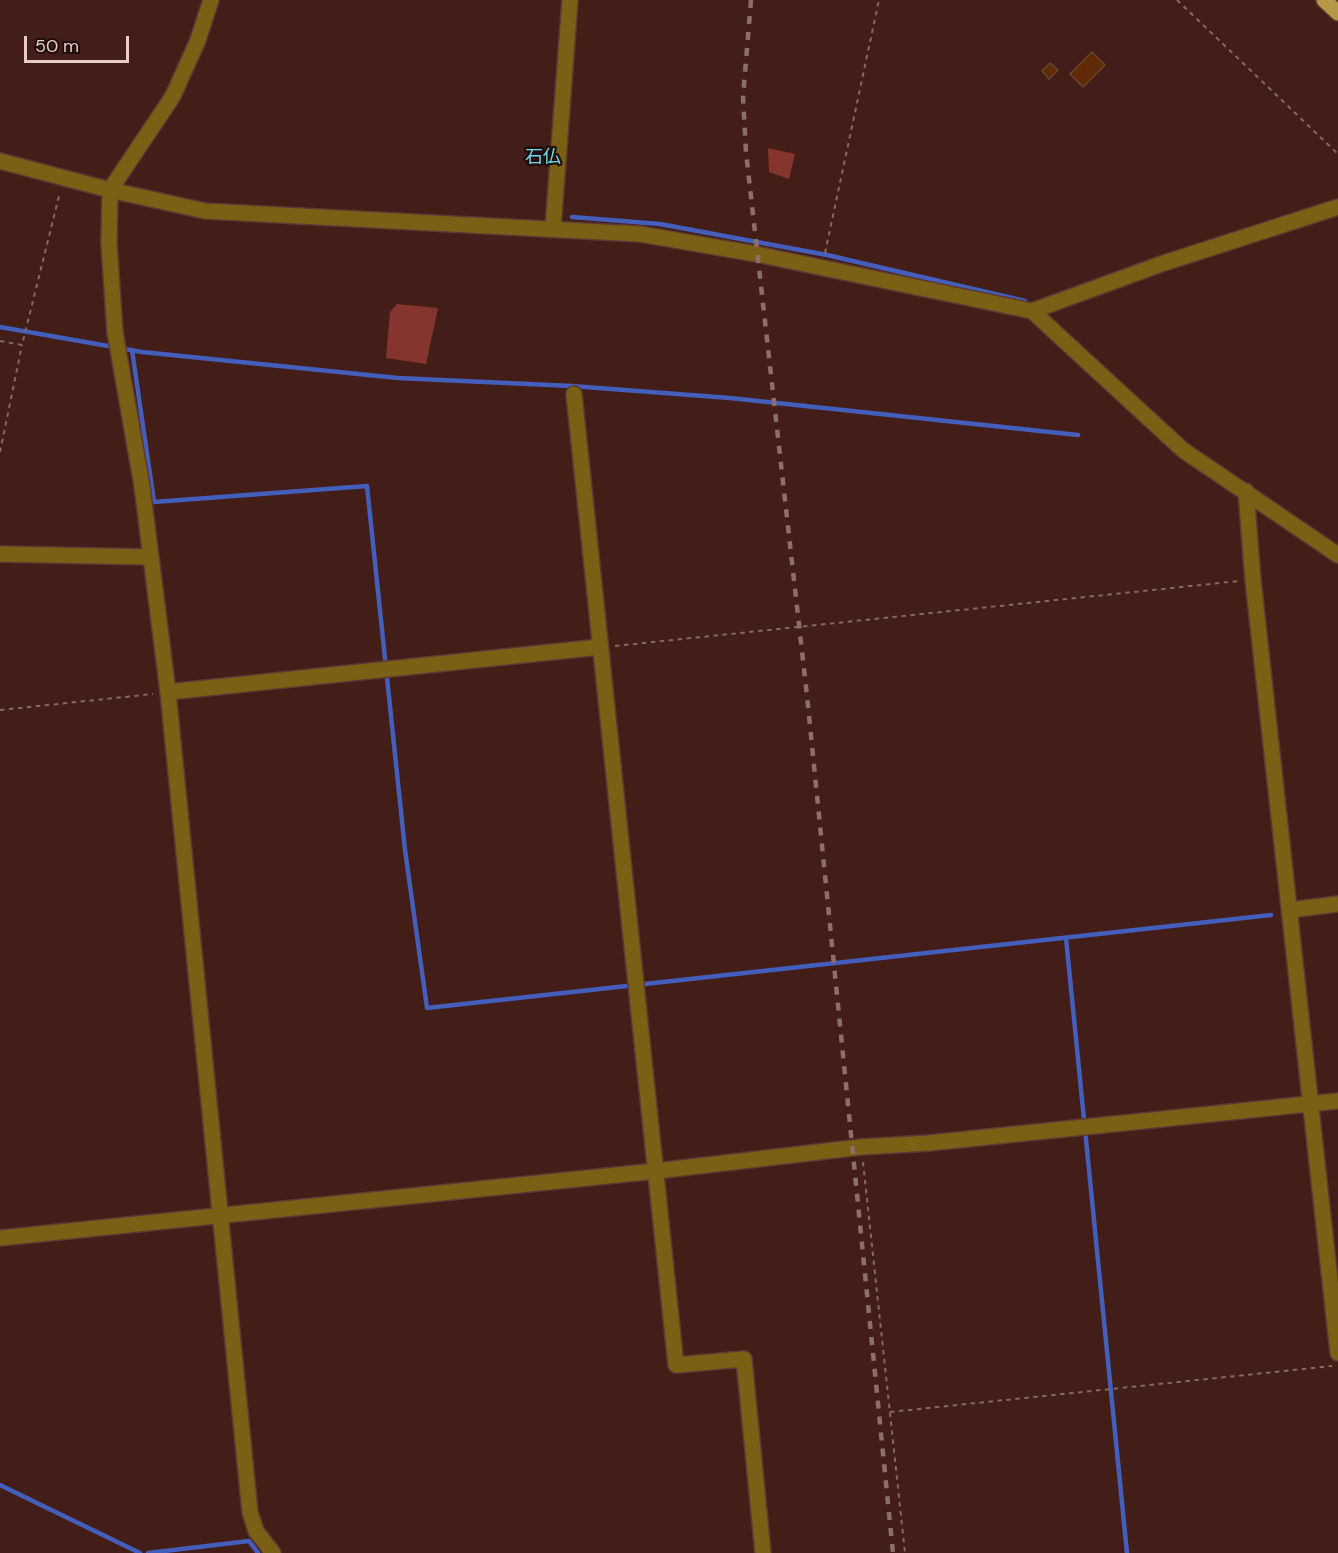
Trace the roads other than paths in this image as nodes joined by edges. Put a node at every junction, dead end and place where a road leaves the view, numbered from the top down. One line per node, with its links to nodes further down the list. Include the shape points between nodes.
1 (211, 0): 6 (street, via 173,96)
2 (570, 0): 8 (street)
3 (1324, 0): 4 (main road)
4 (1338, 13)
5 (0, 161): 6 (street)
6 (110, 190): 8 (street, via 205,211); 14 (street, via 115,332)
7 (1338, 207): 9 (street)
8 (553, 228): 9 (street, via 640,234)
9 (1032, 311): 11 (street, via 1183,450)
10 (574, 394): 15 (street)
11 (1246, 491): 13 (street); 18 (street, via 1252,579)
12 (0, 554): 14 (street)
13 (1338, 555)
14 (150, 556): 16 (street)
15 (600, 647): 16 (street); 21 (street)
16 (168, 692): 22 (street)
17 (1338, 904): 18 (street)
18 (1290, 910): 20 (street)
19 (1338, 1101): 20 (street)
20 (1310, 1102): 21 (street); 24 (street)
21 (656, 1171): 22 (street); 26 (street, via 676,1365 744,1359)
22 (219, 1215): 23 (street); 25 (street, via 250,1512 256,1531)
23 (0, 1238)
24 (1338, 1353)
25 (273, 1553)
26 (763, 1553)

